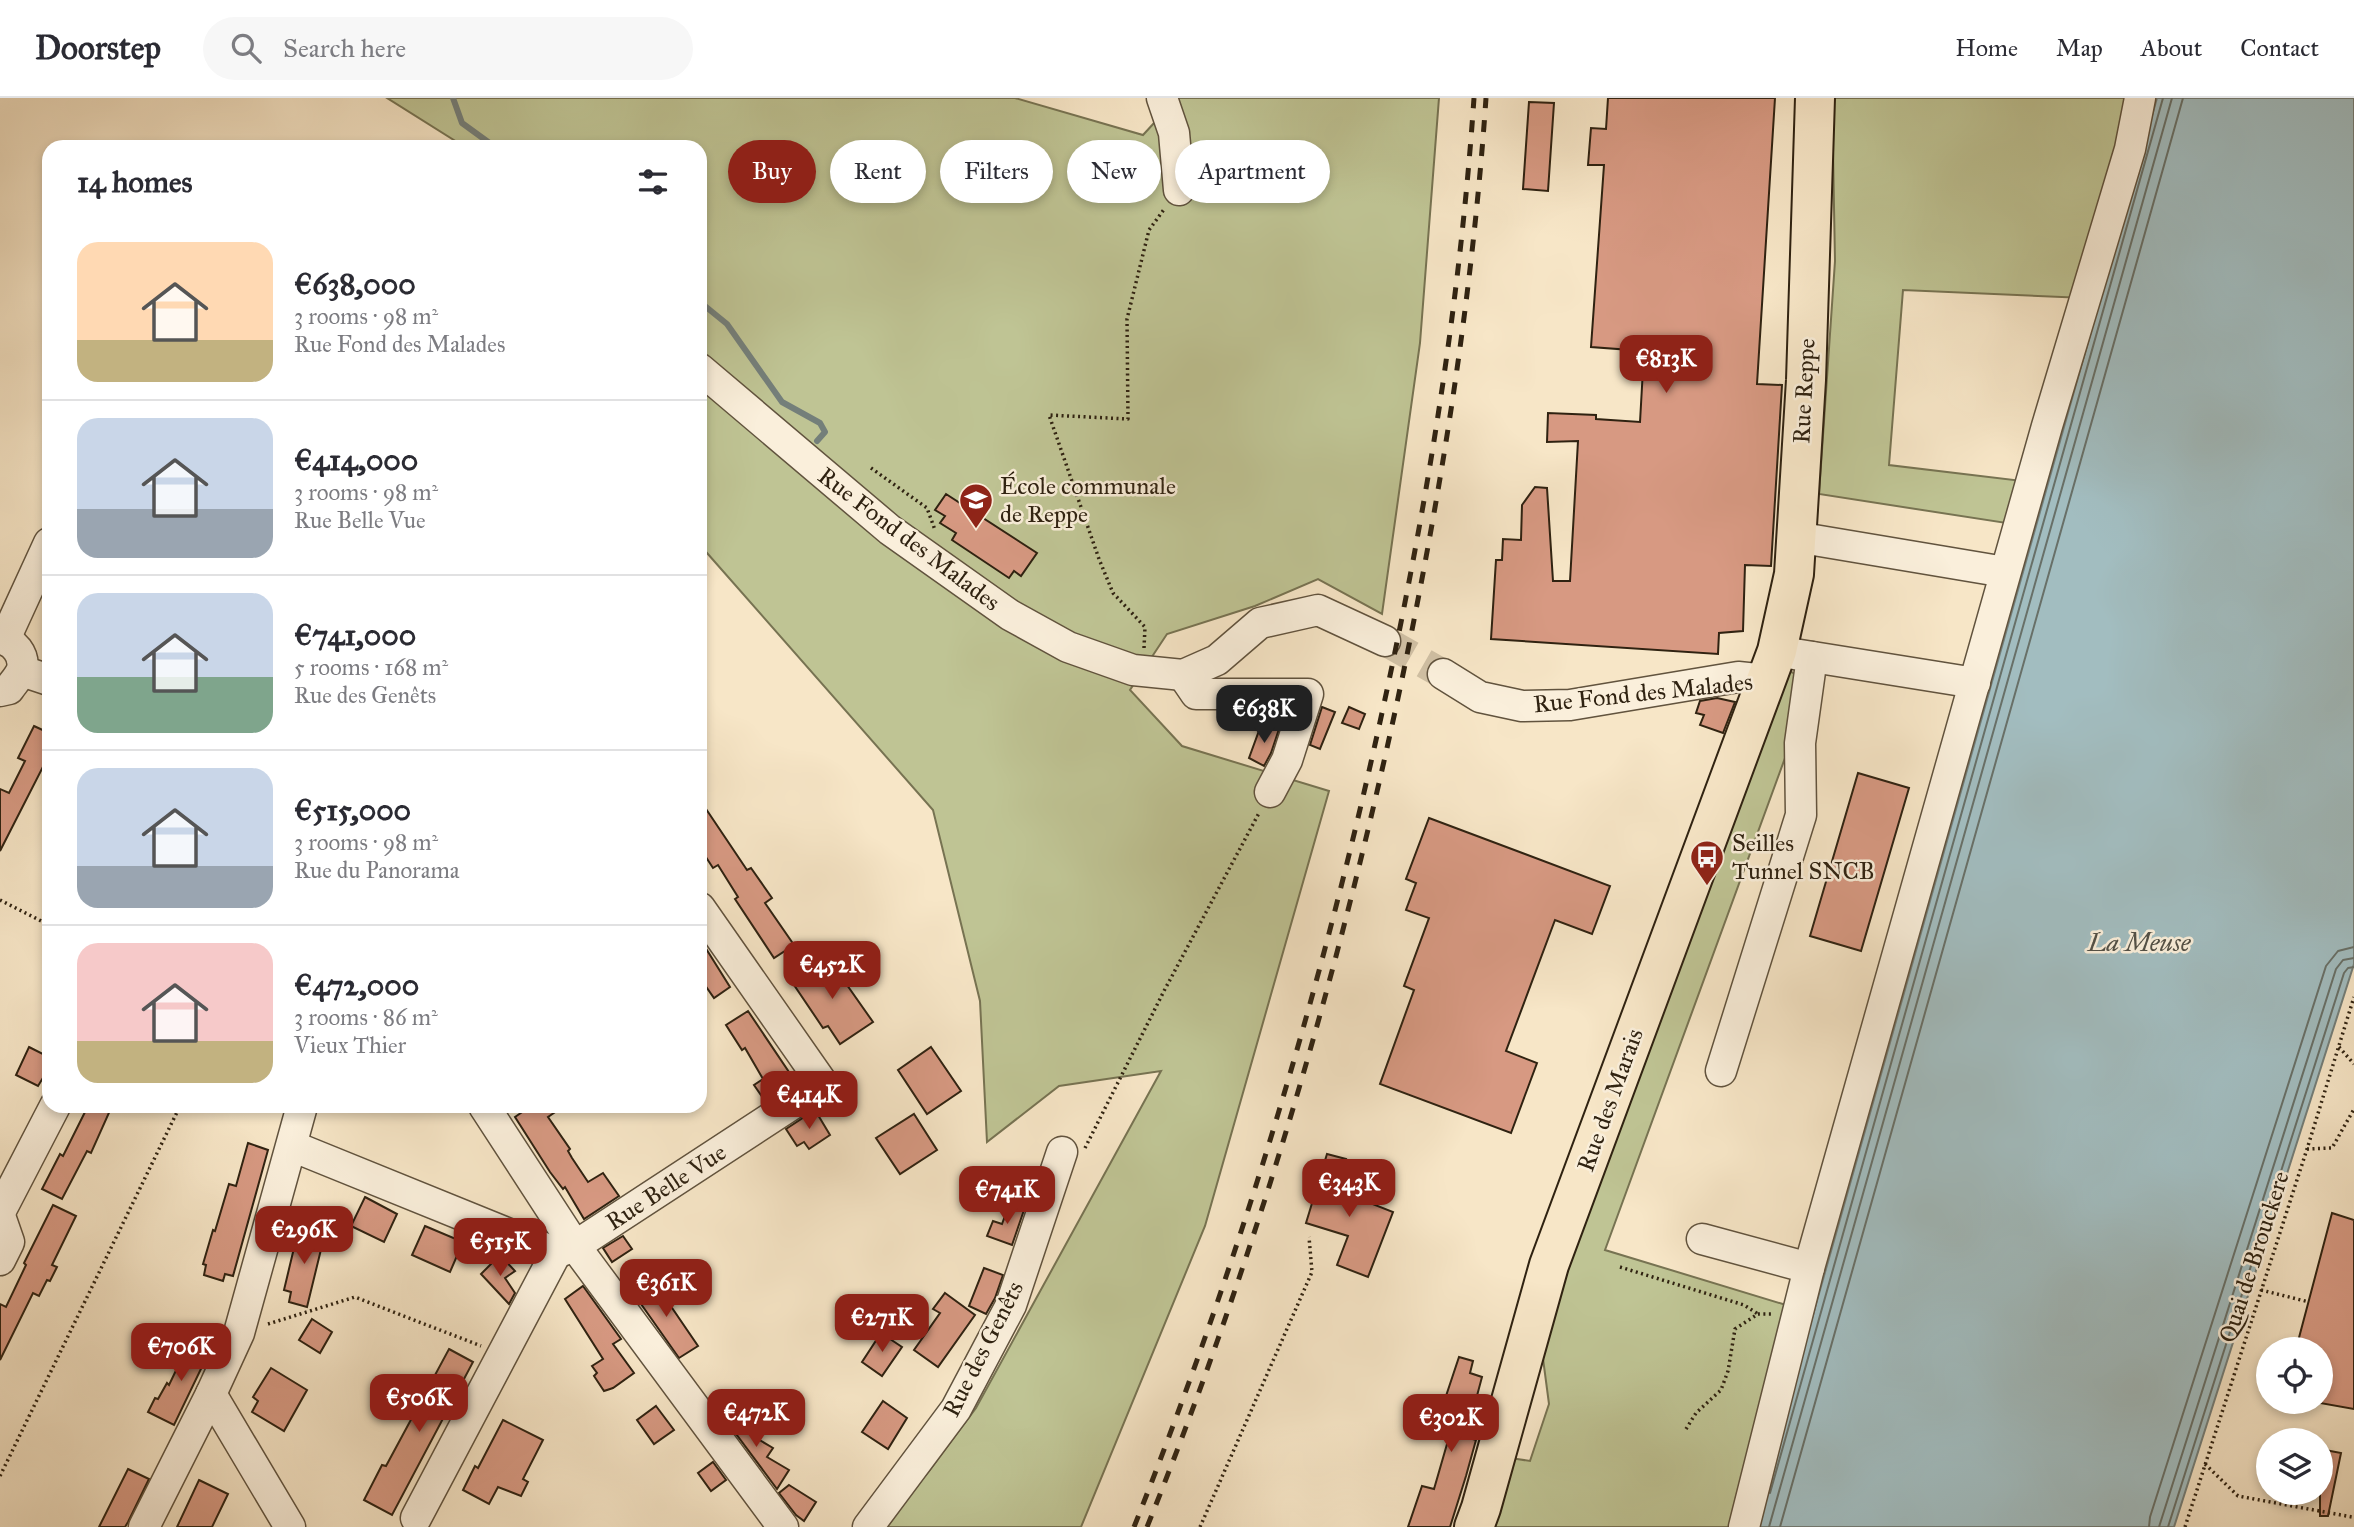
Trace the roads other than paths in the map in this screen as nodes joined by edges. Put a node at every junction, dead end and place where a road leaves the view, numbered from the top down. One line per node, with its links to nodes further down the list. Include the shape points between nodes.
1 (1162, 98): 4 (street)
2 (1815, 98): 6 (main road, Rue Reppe)
3 (2140, 98): 8 (street, via 2130,149)
4 (1175, 144)
5 (707, 375): 13 (street, Rue Fond des Malades, via 890,530 1010,615 1069,646 1133,670)
6 (1796, 537): 8 (street); 11 (main road, Rue Reppe)
7 (42, 557): 9 (street)
8 (2006, 572): 15 (street)
9 (2, 639): 14 (street, via 16,647 22,658)
10 (1385, 640): 13 (street, Rue Fond des Malades, via 1318,610 1260,623 1217,660)
11 (1785, 663): 12 (street, Rue Fond des Malades, via 1738,677 1570,705 1522,706 1480,697); 15 (street, Rue Fond des Malades); 18 (street, via 1800,743 1801,815); 35 (main road, Rue des Marais, via 1549,1265)
12 (1443, 674)
13 (1183, 675): 16 (street, via 1196,694 1308,694 1287,760)
14 (24, 681)
15 (1975, 683): 28 (street)
16 (1270, 792)
17 (707, 918): 26 (street, Rue Belle Vue, via 823,1084)
18 (1721, 1071)
19 (51, 1113): 24 (street)
20 (300, 1113): 22 (street)
21 (488, 1113): 26 (street)
22 (292, 1146): 26 (street); 29 (street, via 239,1333)
23 (1073, 1151): 34 (street, Rue des Genêts, via 1011,1305 956,1409)
24 (0, 1214): 27 (street, via 9,1242)
25 (1702, 1239): 28 (street)
26 (566, 1250): 30 (street, via 503,1354); 33 (street)
27 (0, 1260)
28 (1809, 1268): 36 (street)
29 (211, 1394): 31 (street); 32 (street)
30 (416, 1518)
31 (144, 1527)
32 (290, 1527)
33 (783, 1527)
34 (868, 1527)
35 (1474, 1527)
36 (1744, 1527)

